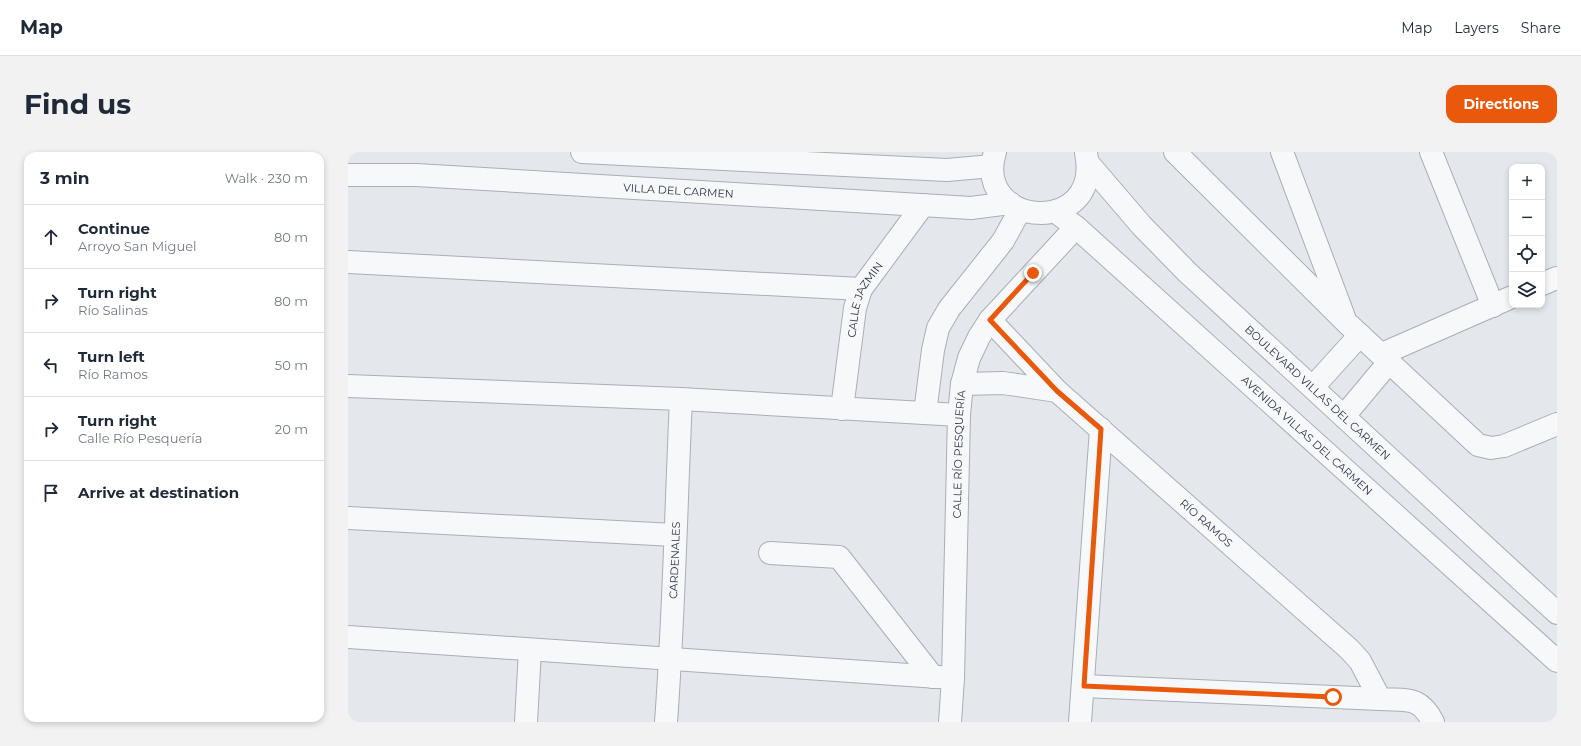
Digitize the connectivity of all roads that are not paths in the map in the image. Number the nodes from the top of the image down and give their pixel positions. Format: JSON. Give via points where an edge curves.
{"nodes":[{"id":1,"x":582,"y":152,"type":"edge"},
{"id":2,"x":1175,"y":152,"type":"edge"},
{"id":3,"x":1282,"y":152,"type":"edge"},
{"id":4,"x":1431,"y":152,"type":"edge"},
{"id":5,"x":634,"y":153,"type":"edge"},
{"id":6,"x":668,"y":154,"type":"edge"},
{"id":7,"x":1087,"y":158,"type":"edge"},
{"id":8,"x":993,"y":159,"type":"edge"},
{"id":9,"x":348,"y":175,"type":"edge"},
{"id":10,"x":632,"y":188,"type":"junction"},
{"id":11,"x":665,"y":190,"type":"junction"},
{"id":12,"x":923,"y":205,"type":"junction"},
{"id":13,"x":1015,"y":207,"type":"junction"},
{"id":14,"x":1056,"y":212,"type":"junction"},
{"id":15,"x":1076,"y":227,"type":"junction"},
{"id":16,"x":348,"y":262,"type":"edge"},
{"id":17,"x":1557,"y":278,"type":"edge"},
{"id":18,"x":1545,"y":283,"type":"edge"},
{"id":19,"x":861,"y":290,"type":"junction"},
{"id":20,"x":1502,"y":302,"type":"edge"},
{"id":21,"x":990,"y":320,"type":"junction"},
{"id":22,"x":1353,"y":329,"type":"junction"},
{"id":23,"x":1386,"y":358,"type":"junction"},
{"id":24,"x":962,"y":384,"type":"junction"},
{"id":25,"x":348,"y":386,"type":"edge"},
{"id":26,"x":1313,"y":387,"type":"junction"},
{"id":27,"x":1057,"y":391,"type":"junction"},
{"id":28,"x":681,"y":399,"type":"junction"},
{"id":29,"x":842,"y":409,"type":"junction"},
{"id":30,"x":925,"y":413,"type":"junction"},
{"id":31,"x":959,"y":415,"type":"junction"},
{"id":32,"x":1344,"y":416,"type":"junction"},
{"id":33,"x":1557,"y":424,"type":"edge"},
{"id":34,"x":1101,"y":429,"type":"junction"},
{"id":35,"x":348,"y":518,"type":"edge"},
{"id":36,"x":674,"y":535,"type":"junction"},
{"id":37,"x":770,"y":553,"type":"dead end"},
{"id":38,"x":1557,"y":613,"type":"edge"},
{"id":39,"x":348,"y":637,"type":"edge"},
{"id":40,"x":530,"y":650,"type":"junction"},
{"id":41,"x":670,"y":659,"type":"junction"},
{"id":42,"x":1557,"y":660,"type":"edge"},
{"id":43,"x":943,"y":677,"type":"junction"},
{"id":44,"x":1084,"y":686,"type":"junction"},
{"id":45,"x":1380,"y":699,"type":"junction"},
{"id":46,"x":1429,"y":715,"type":"edge"},
{"id":47,"x":526,"y":722,"type":"edge"},
{"id":48,"x":666,"y":722,"type":"edge"},
{"id":49,"x":950,"y":722,"type":"edge"},
{"id":50,"x":1080,"y":722,"type":"edge"}],
"edges":[{"from":1,"to":5,"type":"street"},
{"from":2,"to":22,"type":"street"},
{"from":3,"to":22,"type":"street"},
{"from":4,"to":20,"type":"street"},
{"from":5,"to":6,"type":"street"},
{"from":5,"to":10,"type":"street"},
{"from":6,"to":8,"type":"street","via":[[947,170]]},
{"from":6,"to":11,"type":"street"},
{"from":7,"to":14,"type":"street","name":"VILLA DEL CARMEN","via":[[1087,175],[1080,192],[1067,206]]},
{"from":7,"to":26,"type":"street","name":"BOULEVARD VILLAS DEL CARMEN","via":[[1142,226],[1188,273]]},
{"from":8,"to":13,"type":"street","via":[[995,183],[1001,194]]},
{"from":9,"to":10,"type":"street","name":"VILLA DEL CARMEN","via":[[416,175]]},
{"from":10,"to":11,"type":"street","name":"VILLA DEL CARMEN"},
{"from":11,"to":12,"type":"street","name":"VILLA DEL CARMEN"},
{"from":12,"to":13,"type":"street","name":"VILLA DEL CARMEN"},
{"from":12,"to":19,"type":"street","name":"CALLE JAZMIN"},
{"from":13,"to":14,"type":"street","name":"VILLA DEL CARMEN","via":[[1032,214]]},
{"from":13,"to":30,"type":"street","via":[[1003,241],[949,309],[938,328]]},
{"from":14,"to":15,"type":"street","name":"AVENIDA VILLAS DEL CARMEN"},
{"from":15,"to":21,"type":"street","name":"CALLE RÍO PESQUERÍA"},
{"from":15,"to":42,"type":"street","name":"AVENIDA VILLAS DEL CARMEN"},
{"from":16,"to":19,"type":"street"},
{"from":17,"to":18,"type":"street"},
{"from":19,"to":29,"type":"street","name":"CALLE JAZMIN","via":[[855,308]]},
{"from":20,"to":23,"type":"street"},
{"from":21,"to":24,"type":"street","name":"CALLE RÍO PESQUERÍA","via":[[969,358]]},
{"from":21,"to":27,"type":"street","name":"RÍO RAMOS"},
{"from":22,"to":23,"type":"street"},
{"from":22,"to":26,"type":"street"},
{"from":23,"to":32,"type":"street"},
{"from":23,"to":33,"type":"street","via":[[1478,445],[1491,448],[1504,446]]},
{"from":24,"to":27,"type":"street","via":[[1002,384]]},
{"from":24,"to":31,"type":"street","name":"CALLE RÍO PESQUERÍA"},
{"from":25,"to":28,"type":"street"},
{"from":26,"to":32,"type":"street","name":"BOULEVARD VILLAS DEL CARMEN"},
{"from":27,"to":34,"type":"street","name":"RÍO RAMOS"},
{"from":28,"to":29,"type":"street"},
{"from":28,"to":36,"type":"street","name":"CARDENALES"},
{"from":29,"to":30,"type":"street"},
{"from":30,"to":31,"type":"street"},
{"from":31,"to":43,"type":"street","name":"CALLE RÍO PESQUERÍA"},
{"from":32,"to":38,"type":"street","name":"BOULEVARD VILLAS DEL CARMEN"},
{"from":34,"to":44,"type":"street"},
{"from":34,"to":45,"type":"street","name":"RÍO RAMOS","via":[[1349,649],[1362,666]]},
{"from":35,"to":36,"type":"street"},
{"from":36,"to":41,"type":"street","name":"CARDENALES"},
{"from":37,"to":43,"type":"street","via":[[838,557]]},
{"from":39,"to":40,"type":"street"},
{"from":40,"to":41,"type":"street"},
{"from":40,"to":47,"type":"street"},
{"from":41,"to":43,"type":"street"},
{"from":41,"to":48,"type":"street","name":"CARDENALES"},
{"from":43,"to":49,"type":"street","name":"CALLE RÍO PESQUERÍA"},
{"from":44,"to":45,"type":"street"},
{"from":44,"to":50,"type":"street"},
{"from":45,"to":46,"type":"street","via":[[1413,702]]}]}
